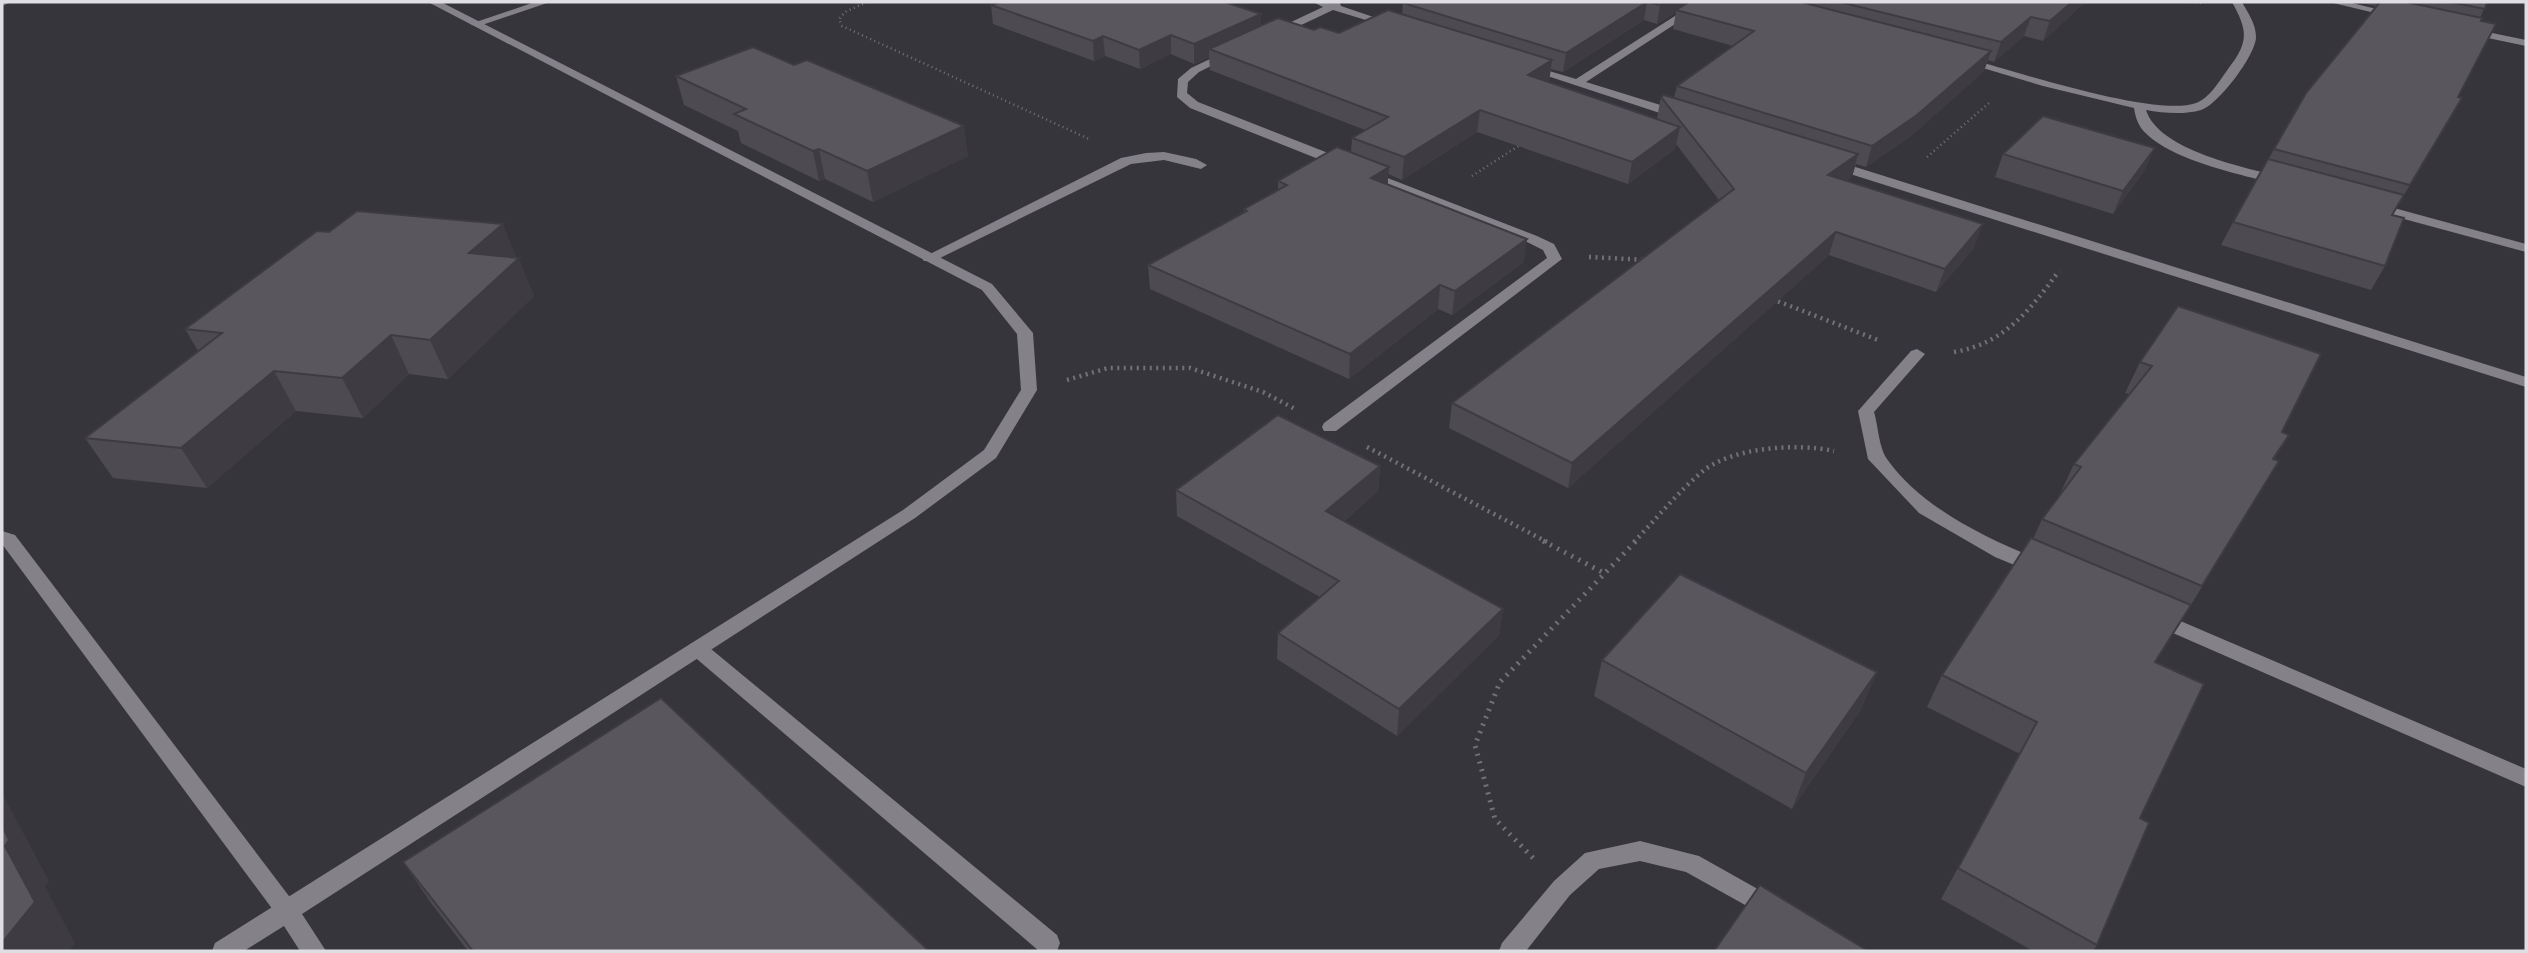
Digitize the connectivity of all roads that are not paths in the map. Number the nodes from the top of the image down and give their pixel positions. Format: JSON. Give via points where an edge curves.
{"nodes":[{"id":1,"x":433,"y":2,"type":"edge"},
{"id":2,"x":545,"y":2,"type":"edge"},
{"id":3,"x":1318,"y":2,"type":"edge"},
{"id":4,"x":1704,"y":2,"type":"edge"},
{"id":5,"x":2237,"y":2,"type":"edge"},
{"id":6,"x":2334,"y":2,"type":"edge"},
{"id":7,"x":1338,"y":4,"type":"edge"},
{"id":8,"x":2411,"y":18,"type":"edge"},
{"id":9,"x":475,"y":24,"type":"junction"},
{"id":10,"x":2449,"y":27,"type":"edge"},
{"id":11,"x":1410,"y":31,"type":"edge"},
{"id":12,"x":2526,"y":43,"type":"edge"},
{"id":13,"x":1955,"y":58,"type":"edge"},
{"id":14,"x":1513,"y":63,"type":"edge"},
{"id":15,"x":1577,"y":83,"type":"junction"},
{"id":16,"x":2139,"y":106,"type":"junction"},
{"id":17,"x":1697,"y":121,"type":"edge"},
{"id":18,"x":1816,"y":159,"type":"edge"},
{"id":19,"x":1201,"y":165,"type":"dead end"},
{"id":20,"x":2293,"y":184,"type":"edge"},
{"id":21,"x":2358,"y":202,"type":"edge"},
{"id":22,"x":2526,"y":248,"type":"edge"},
{"id":23,"x":929,"y":258,"type":"junction"},
{"id":24,"x":1917,"y":354,"type":"road end"},
{"id":25,"x":2526,"y":382,"type":"edge"},
{"id":26,"x":1330,"y":428,"type":"dead end"},
{"id":27,"x":2,"y":537,"type":"edge"},
{"id":28,"x":2053,"y":574,"type":"edge"},
{"id":29,"x":2143,"y":612,"type":"edge"},
{"id":30,"x":698,"y":649,"type":"junction"},
{"id":31,"x":2526,"y":778,"type":"edge"},
{"id":32,"x":286,"y":911,"type":"junction"},
{"id":33,"x":1787,"y":918,"type":"edge"},
{"id":34,"x":1048,"y":943,"type":"dead end"},
{"id":35,"x":224,"y":951,"type":"edge"},
{"id":36,"x":314,"y":951,"type":"edge"},
{"id":37,"x":1511,"y":951,"type":"edge"}],
"edges":[{"from":1,"to":9,"type":"street"},
{"from":2,"to":9,"type":"street"},
{"from":3,"to":7,"type":"street"},
{"from":4,"to":15,"type":"street"},
{"from":5,"to":16,"type":"street","via":[[2249,22],[2249,50],[2210,98],[2198,107],[2172,110]]},
{"from":6,"to":8,"type":"street"},
{"from":7,"to":11,"type":"street"},
{"from":7,"to":26,"type":"street","via":[[1195,70],[1182,81],[1181,94],[1194,106],[1532,239],[1549,247],[1555,259]]},
{"from":9,"to":23,"type":"street"},
{"from":10,"to":12,"type":"street"},
{"from":13,"to":16,"type":"street"},
{"from":14,"to":15,"type":"street"},
{"from":15,"to":17,"type":"street"},
{"from":16,"to":20,"type":"street","via":[[2146,126],[2177,148]]},
{"from":18,"to":25,"type":"street"},
{"from":19,"to":23,"type":"street","via":[[1159,154],[1126,161]]},
{"from":21,"to":22,"type":"street"},
{"from":23,"to":30,"type":"street","via":[[986,288],[1025,333],[1029,390],[990,454],[909,514]]},
{"from":24,"to":28,"type":"street","via":[[1866,411],[1877,458],[1925,509]]},
{"from":27,"to":32,"type":"street","via":[[8,539]]},
{"from":29,"to":31,"type":"street"},
{"from":30,"to":32,"type":"street"},
{"from":30,"to":34,"type":"street"},
{"from":32,"to":35,"type":"street"},
{"from":32,"to":36,"type":"street"},
{"from":33,"to":37,"type":"street","via":[[1691,863],[1640,851],[1593,860],[1562,888]]}]}
